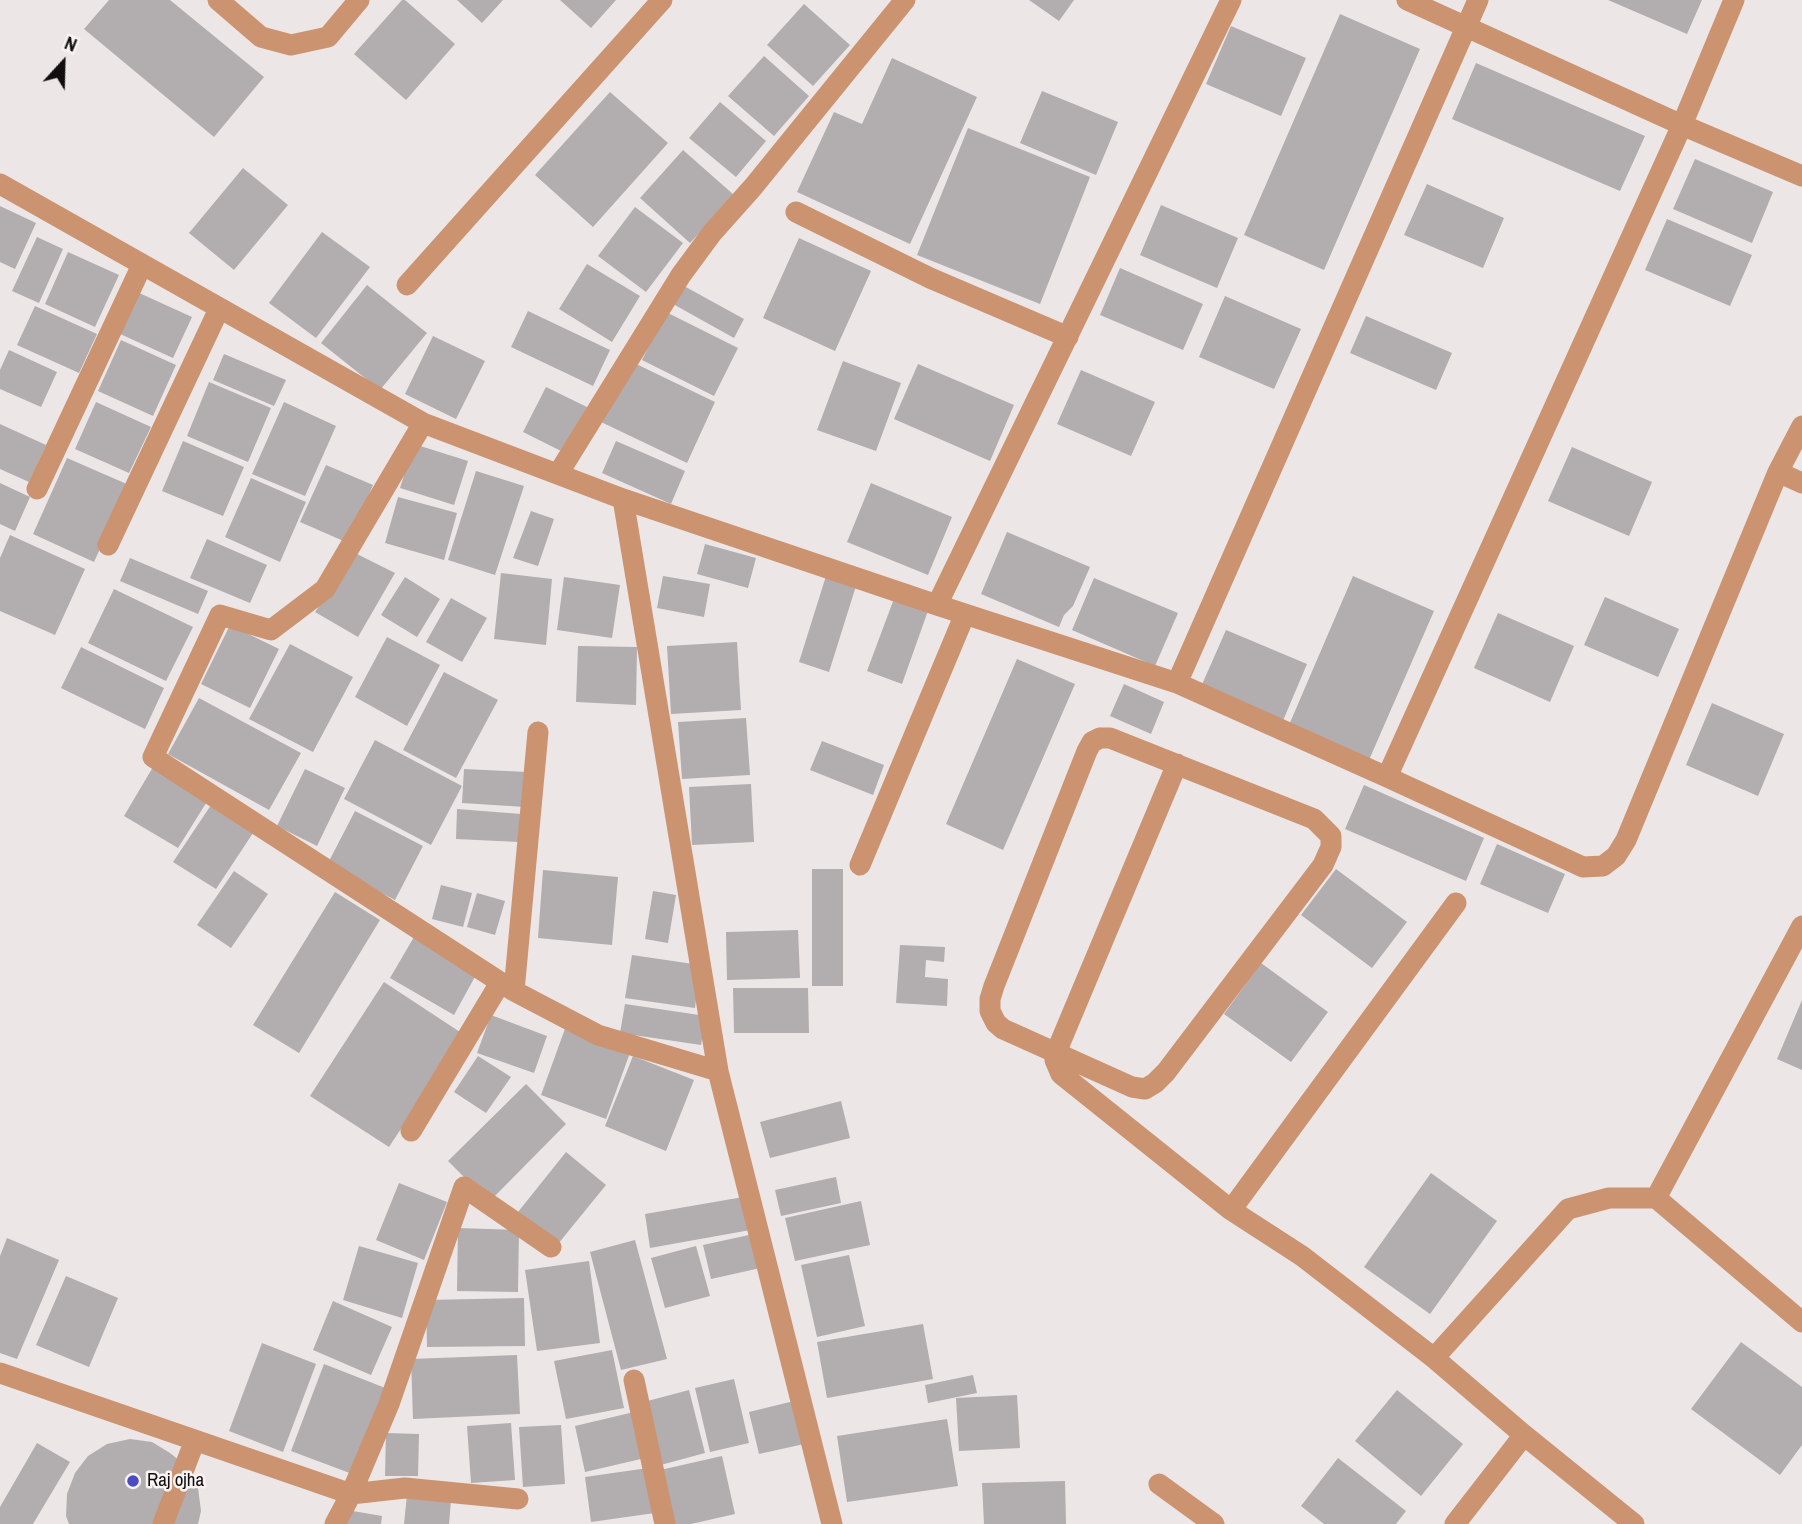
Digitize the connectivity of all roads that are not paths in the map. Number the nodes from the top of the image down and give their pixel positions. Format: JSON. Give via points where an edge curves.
{"nodes":[{"id":1,"x":218,"y":0,"type":"edge"},
{"id":2,"x":359,"y":0,"type":"edge"},
{"id":3,"x":662,"y":0,"type":"edge"},
{"id":4,"x":905,"y":0,"type":"edge"},
{"id":5,"x":1231,"y":0,"type":"edge"},
{"id":6,"x":1407,"y":0,"type":"edge"},
{"id":7,"x":1478,"y":0,"type":"edge"},
{"id":8,"x":1734,"y":0,"type":"edge"},
{"id":9,"x":1466,"y":26,"type":"junction"},
{"id":10,"x":1682,"y":125,"type":"junction"},
{"id":11,"x":1802,"y":176,"type":"edge"},
{"id":12,"x":0,"y":184,"type":"edge"},
{"id":13,"x":796,"y":212,"type":"dead end"},
{"id":14,"x":142,"y":265,"type":"junction"},
{"id":15,"x":407,"y":285,"type":"dead end"},
{"id":16,"x":219,"y":309,"type":"junction"},
{"id":17,"x":1068,"y":337,"type":"junction"},
{"id":18,"x":423,"y":423,"type":"junction"},
{"id":19,"x":1802,"y":426,"type":"edge"},
{"id":20,"x":1777,"y":472,"type":"junction"},
{"id":21,"x":558,"y":474,"type":"junction"},
{"id":22,"x":1802,"y":483,"type":"edge"},
{"id":23,"x":37,"y":489,"type":"dead end"},
{"id":24,"x":623,"y":499,"type":"junction"},
{"id":25,"x":108,"y":545,"type":"dead end"},
{"id":26,"x":937,"y":605,"type":"junction"},
{"id":27,"x":965,"y":614,"type":"junction"},
{"id":28,"x":1177,"y":683,"type":"junction"},
{"id":29,"x":538,"y":732,"type":"dead end"},
{"id":30,"x":1177,"y":764,"type":"junction"},
{"id":31,"x":1387,"y":777,"type":"junction"},
{"id":32,"x":860,"y":865,"type":"dead end"},
{"id":33,"x":1455,"y":903,"type":"dead end"},
{"id":34,"x":1802,"y":926,"type":"edge"},
{"id":35,"x":507,"y":987,"type":"junction"},
{"id":36,"x":1057,"y":1053,"type":"junction"},
{"id":37,"x":718,"y":1071,"type":"junction"},
{"id":38,"x":411,"y":1131,"type":"dead end"},
{"id":39,"x":1656,"y":1198,"type":"junction"},
{"id":40,"x":1231,"y":1210,"type":"junction"},
{"id":41,"x":551,"y":1247,"type":"dead end"},
{"id":42,"x":1802,"y":1322,"type":"edge"},
{"id":43,"x":1434,"y":1358,"type":"junction"},
{"id":44,"x":0,"y":1373,"type":"edge"},
{"id":45,"x":634,"y":1380,"type":"dead end"},
{"id":46,"x":1524,"y":1435,"type":"junction"},
{"id":47,"x":195,"y":1440,"type":"junction"},
{"id":48,"x":1159,"y":1484,"type":"dead end"},
{"id":49,"x":351,"y":1494,"type":"junction"},
{"id":50,"x":518,"y":1499,"type":"dead end"},
{"id":51,"x":163,"y":1524,"type":"edge"},
{"id":52,"x":335,"y":1524,"type":"edge"},
{"id":53,"x":666,"y":1524,"type":"edge"},
{"id":54,"x":832,"y":1524,"type":"edge"},
{"id":55,"x":1214,"y":1524,"type":"edge"},
{"id":56,"x":1455,"y":1524,"type":"edge"},
{"id":57,"x":1634,"y":1524,"type":"edge"}],
"edges":[{"from":1,"to":2,"type":"street","via":[[261,37],[291,45],[328,37]]},
{"from":3,"to":15,"type":"street"},
{"from":4,"to":21,"type":"street","via":[[681,275]]},
{"from":5,"to":17,"type":"street"},
{"from":6,"to":9,"type":"street"},
{"from":7,"to":9,"type":"street"},
{"from":8,"to":10,"type":"street"},
{"from":9,"to":10,"type":"street"},
{"from":9,"to":28,"type":"street"},
{"from":10,"to":11,"type":"street"},
{"from":10,"to":31,"type":"street"},
{"from":12,"to":14,"type":"street"},
{"from":13,"to":17,"type":"street","via":[[930,278]]},
{"from":14,"to":16,"type":"street"},
{"from":14,"to":23,"type":"street"},
{"from":16,"to":18,"type":"street"},
{"from":16,"to":25,"type":"street"},
{"from":17,"to":26,"type":"street"},
{"from":18,"to":21,"type":"street"},
{"from":18,"to":35,"type":"street","via":[[324,589],[271,631],[220,615],[153,757]]},
{"from":19,"to":20,"type":"street"},
{"from":20,"to":22,"type":"street"},
{"from":20,"to":31,"type":"street","via":[[1616,856],[1603,866],[1583,867]]},
{"from":21,"to":24,"type":"street"},
{"from":24,"to":26,"type":"street"},
{"from":24,"to":37,"type":"street"},
{"from":26,"to":27,"type":"street"},
{"from":27,"to":28,"type":"street"},
{"from":27,"to":32,"type":"street"},
{"from":28,"to":31,"type":"street"},
{"from":29,"to":35,"type":"street"},
{"from":30,"to":36,"type":"street"},
{"from":30,"to":36,"type":"street","via":[[1110,738],[1100,737],[1087,751],[990,999],[990,1011],[1003,1029]]},
{"from":30,"to":36,"type":"street","via":[[1314,819],[1331,836],[1331,847],[1323,865],[1155,1083],[1145,1089],[1132,1087]]},
{"from":33,"to":40,"type":"street"},
{"from":34,"to":39,"type":"street"},
{"from":35,"to":37,"type":"street","via":[[598,1035]]},
{"from":35,"to":38,"type":"street"},
{"from":36,"to":40,"type":"street","via":[[1061,1074]]},
{"from":37,"to":54,"type":"street"},
{"from":39,"to":42,"type":"street"},
{"from":39,"to":43,"type":"street","via":[[1609,1198],[1568,1209]]},
{"from":40,"to":43,"type":"street","via":[[1302,1256]]},
{"from":41,"to":49,"type":"street","via":[[464,1187],[389,1404]]},
{"from":43,"to":46,"type":"street"},
{"from":44,"to":47,"type":"street"},
{"from":45,"to":53,"type":"street"},
{"from":46,"to":56,"type":"street"},
{"from":46,"to":57,"type":"street"},
{"from":47,"to":49,"type":"street"},
{"from":47,"to":51,"type":"street"},
{"from":48,"to":55,"type":"street"},
{"from":49,"to":50,"type":"street","via":[[405,1488]]},
{"from":49,"to":52,"type":"street"}]}
